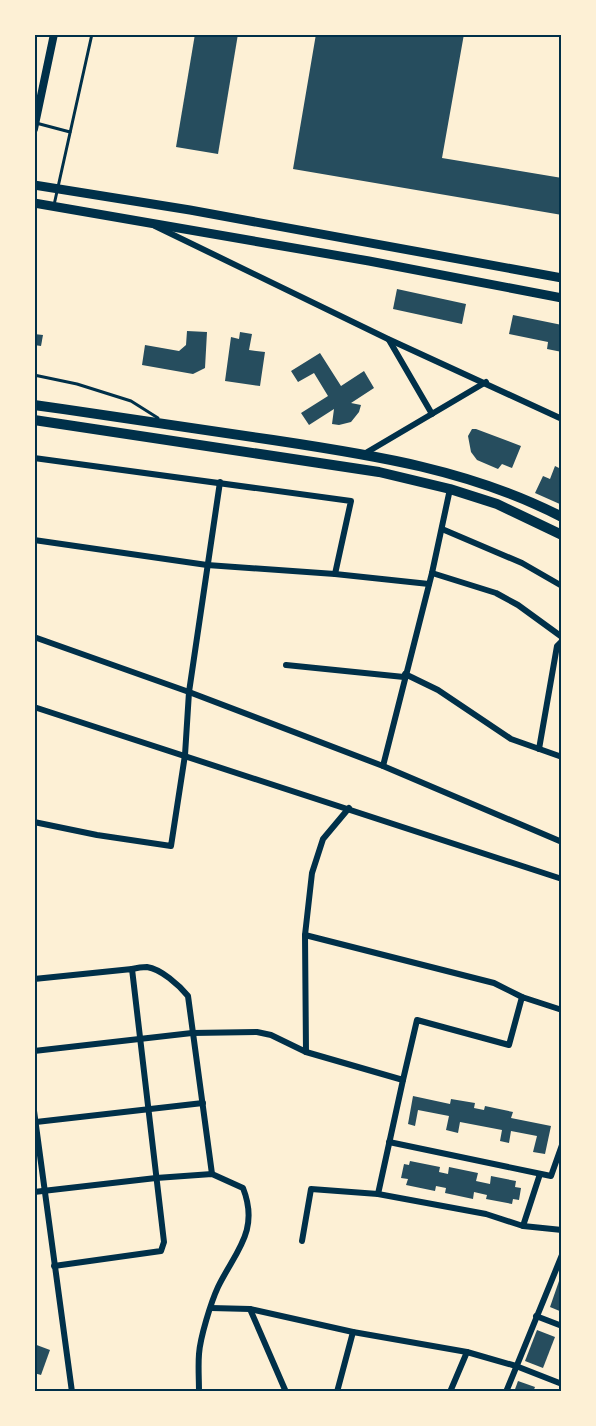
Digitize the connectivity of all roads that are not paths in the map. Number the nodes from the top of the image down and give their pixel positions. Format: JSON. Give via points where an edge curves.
{"nodes":[{"id":1,"x":54,"y":34,"type":"edge"},
{"id":2,"x":92,"y":34,"type":"edge"},
{"id":3,"x":35,"y":125,"type":"edge"},
{"id":4,"x":71,"y":132,"type":"junction"},
{"id":5,"x":34,"y":184,"type":"edge"},
{"id":6,"x":57,"y":189,"type":"junction"},
{"id":7,"x":34,"y":203,"type":"edge"},
{"id":8,"x":54,"y":207,"type":"junction"},
{"id":9,"x":150,"y":224,"type":"junction"},
{"id":10,"x":561,"y":278,"type":"edge"},
{"id":11,"x":561,"y":298,"type":"edge"},
{"id":12,"x":388,"y":339,"type":"junction"},
{"id":13,"x":34,"y":375,"type":"edge"},
{"id":14,"x":486,"y":382,"type":"junction"},
{"id":15,"x":34,"y":405,"type":"edge"},
{"id":16,"x":432,"y":414,"type":"junction"},
{"id":17,"x":561,"y":418,"type":"edge"},
{"id":18,"x":34,"y":420,"type":"edge"},
{"id":19,"x":167,"y":424,"type":"junction"},
{"id":20,"x":364,"y":454,"type":"junction"},
{"id":21,"x":34,"y":458,"type":"edge"},
{"id":22,"x":220,"y":482,"type":"junction"},
{"id":23,"x":450,"y":489,"type":"junction"},
{"id":24,"x":561,"y":517,"type":"edge"},
{"id":25,"x":442,"y":529,"type":"junction"},
{"id":26,"x":561,"y":535,"type":"edge"},
{"id":27,"x":34,"y":540,"type":"edge"},
{"id":28,"x":207,"y":565,"type":"junction"},
{"id":29,"x":432,"y":573,"type":"junction"},
{"id":30,"x":335,"y":574,"type":"junction"},
{"id":31,"x":429,"y":584,"type":"junction"},
{"id":32,"x":561,"y":586,"type":"edge"},
{"id":33,"x":34,"y":637,"type":"edge"},
{"id":34,"x":561,"y":637,"type":"edge"},
{"id":35,"x":561,"y":641,"type":"edge"},
{"id":36,"x":286,"y":665,"type":"dead end"},
{"id":37,"x":405,"y":675,"type":"junction"},
{"id":38,"x":189,"y":692,"type":"junction"},
{"id":39,"x":34,"y":707,"type":"edge"},
{"id":40,"x":539,"y":749,"type":"junction"},
{"id":41,"x":185,"y":755,"type":"junction"},
{"id":42,"x":561,"y":757,"type":"edge"},
{"id":43,"x":383,"y":766,"type":"junction"},
{"id":44,"x":349,"y":808,"type":"junction"},
{"id":45,"x":34,"y":822,"type":"edge"},
{"id":46,"x":561,"y":842,"type":"edge"},
{"id":47,"x":561,"y":879,"type":"edge"},
{"id":48,"x":305,"y":935,"type":"junction"},
{"id":49,"x":132,"y":969,"type":"junction"},
{"id":50,"x":34,"y":979,"type":"edge"},
{"id":51,"x":522,"y":997,"type":"junction"},
{"id":52,"x":561,"y":1010,"type":"edge"},
{"id":53,"x":192,"y":1034,"type":"junction"},
{"id":54,"x":140,"y":1039,"type":"junction"},
{"id":55,"x":34,"y":1051,"type":"edge"},
{"id":56,"x":306,"y":1052,"type":"junction"},
{"id":57,"x":403,"y":1080,"type":"junction"},
{"id":58,"x":203,"y":1103,"type":"junction"},
{"id":59,"x":148,"y":1108,"type":"junction"},
{"id":60,"x":34,"y":1111,"type":"edge"},
{"id":61,"x":35,"y":1119,"type":"edge"},
{"id":62,"x":389,"y":1142,"type":"junction"},
{"id":63,"x":561,"y":1145,"type":"edge"},
{"id":64,"x":212,"y":1174,"type":"junction"},
{"id":65,"x":540,"y":1174,"type":"junction"},
{"id":66,"x":156,"y":1178,"type":"junction"},
{"id":67,"x":46,"y":1191,"type":"junction"},
{"id":68,"x":34,"y":1192,"type":"edge"},
{"id":69,"x":378,"y":1194,"type":"junction"},
{"id":70,"x":523,"y":1226,"type":"junction"},
{"id":71,"x":561,"y":1230,"type":"edge"},
{"id":72,"x":302,"y":1241,"type":"dead end"},
{"id":73,"x":561,"y":1255,"type":"edge"},
{"id":74,"x":54,"y":1266,"type":"junction"},
{"id":75,"x":211,"y":1308,"type":"junction"},
{"id":76,"x":250,"y":1309,"type":"junction"},
{"id":77,"x":536,"y":1316,"type":"junction"},
{"id":78,"x":561,"y":1326,"type":"edge"},
{"id":79,"x":353,"y":1332,"type":"junction"},
{"id":80,"x":467,"y":1352,"type":"junction"},
{"id":81,"x":516,"y":1366,"type":"junction"},
{"id":82,"x":561,"y":1384,"type":"edge"},
{"id":83,"x":72,"y":1392,"type":"edge"},
{"id":84,"x":199,"y":1392,"type":"edge"},
{"id":85,"x":286,"y":1392,"type":"edge"},
{"id":86,"x":337,"y":1392,"type":"edge"},
{"id":87,"x":450,"y":1392,"type":"edge"},
{"id":88,"x":506,"y":1392,"type":"edge"}],
"edges":[{"from":1,"to":3,"type":"street"},
{"from":2,"to":4,"type":"lane"},
{"from":3,"to":4,"type":"lane"},
{"from":4,"to":6,"type":"lane"},
{"from":5,"to":6,"type":"main road"},
{"from":6,"to":8,"type":"lane"},
{"from":6,"to":10,"type":"main road"},
{"from":7,"to":8,"type":"main road"},
{"from":8,"to":9,"type":"main road"},
{"from":9,"to":11,"type":"main road"},
{"from":9,"to":12,"type":"street"},
{"from":12,"to":14,"type":"street"},
{"from":12,"to":16,"type":"street"},
{"from":13,"to":19,"type":"lane","via":[[130,401]]},
{"from":14,"to":16,"type":"street"},
{"from":14,"to":17,"type":"street"},
{"from":15,"to":19,"type":"highway"},
{"from":16,"to":20,"type":"street"},
{"from":18,"to":23,"type":"highway","via":[[379,472]]},
{"from":19,"to":20,"type":"highway"},
{"from":20,"to":24,"type":"highway","via":[[474,480]]},
{"from":21,"to":22,"type":"street"},
{"from":22,"to":28,"type":"street"},
{"from":22,"to":30,"type":"street","via":[[351,501]]},
{"from":23,"to":25,"type":"street"},
{"from":23,"to":26,"type":"highway","via":[[497,504]]},
{"from":25,"to":29,"type":"street"},
{"from":25,"to":32,"type":"street","via":[[522,563]]},
{"from":27,"to":28,"type":"street"},
{"from":28,"to":30,"type":"street"},
{"from":28,"to":38,"type":"street"},
{"from":29,"to":31,"type":"street"},
{"from":29,"to":34,"type":"street","via":[[496,593]]},
{"from":30,"to":31,"type":"street"},
{"from":31,"to":37,"type":"street"},
{"from":33,"to":38,"type":"street"},
{"from":35,"to":40,"type":"street"},
{"from":36,"to":37,"type":"street"},
{"from":37,"to":40,"type":"street","via":[[438,690],[511,739]]},
{"from":37,"to":43,"type":"street"},
{"from":38,"to":41,"type":"street"},
{"from":38,"to":43,"type":"street"},
{"from":39,"to":41,"type":"street"},
{"from":40,"to":42,"type":"street"},
{"from":41,"to":44,"type":"street"},
{"from":41,"to":45,"type":"street","via":[[171,846]]},
{"from":43,"to":46,"type":"street"},
{"from":44,"to":47,"type":"street"},
{"from":44,"to":48,"type":"street","via":[[323,839],[312,873]]},
{"from":48,"to":51,"type":"street","via":[[494,983]]},
{"from":48,"to":56,"type":"street"},
{"from":49,"to":50,"type":"street"},
{"from":49,"to":53,"type":"street","via":[[154,969],[180,986],[188,996]]},
{"from":49,"to":54,"type":"street"},
{"from":51,"to":52,"type":"street"},
{"from":51,"to":57,"type":"street","via":[[509,1045],[417,1020]]},
{"from":53,"to":54,"type":"street"},
{"from":53,"to":56,"type":"street","via":[[258,1032]]},
{"from":53,"to":58,"type":"street"},
{"from":54,"to":55,"type":"street"},
{"from":54,"to":59,"type":"street"},
{"from":56,"to":57,"type":"street"},
{"from":57,"to":62,"type":"street"},
{"from":58,"to":59,"type":"street"},
{"from":58,"to":64,"type":"street"},
{"from":59,"to":61,"type":"street"},
{"from":59,"to":66,"type":"street"},
{"from":60,"to":61,"type":"street"},
{"from":61,"to":67,"type":"street"},
{"from":62,"to":65,"type":"street"},
{"from":62,"to":69,"type":"street"},
{"from":63,"to":65,"type":"street","via":[[550,1176]]},
{"from":64,"to":66,"type":"street"},
{"from":64,"to":75,"type":"street","via":[[243,1188],[249,1223],[245,1241]]},
{"from":65,"to":70,"type":"street"},
{"from":66,"to":67,"type":"street"},
{"from":66,"to":74,"type":"street","via":[[164,1242],[161,1251]]},
{"from":67,"to":68,"type":"street"},
{"from":67,"to":74,"type":"street"},
{"from":69,"to":70,"type":"street","via":[[486,1214]]},
{"from":69,"to":72,"type":"street","via":[[311,1190]]},
{"from":70,"to":71,"type":"street"},
{"from":73,"to":77,"type":"street"},
{"from":74,"to":83,"type":"street"},
{"from":75,"to":76,"type":"street"},
{"from":75,"to":84,"type":"street","via":[[199,1353]]},
{"from":76,"to":79,"type":"street"},
{"from":76,"to":85,"type":"street"},
{"from":77,"to":78,"type":"street"},
{"from":77,"to":81,"type":"street"},
{"from":79,"to":80,"type":"street"},
{"from":79,"to":86,"type":"street"},
{"from":80,"to":81,"type":"street"},
{"from":80,"to":87,"type":"street"},
{"from":81,"to":82,"type":"street"},
{"from":81,"to":88,"type":"street"}]}
